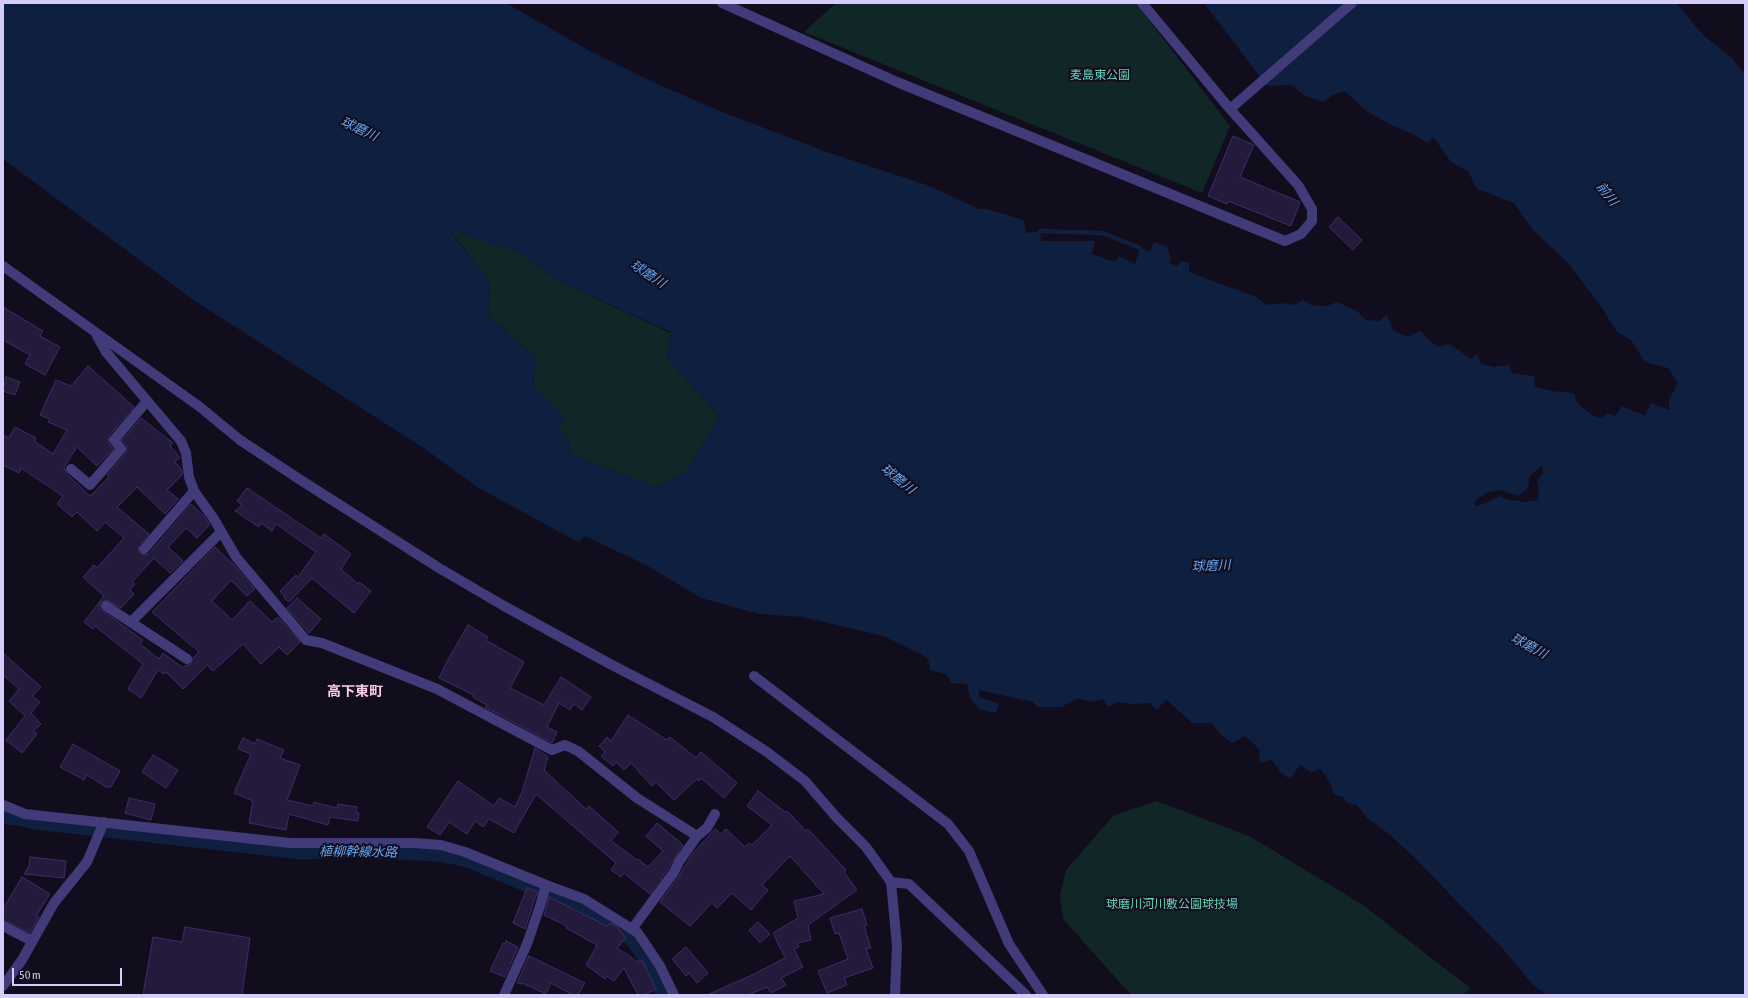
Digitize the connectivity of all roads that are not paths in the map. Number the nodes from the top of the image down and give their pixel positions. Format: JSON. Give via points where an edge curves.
{"nodes":[{"id":1,"x":722,"y":3,"type":"edge"},
{"id":2,"x":1142,"y":3,"type":"edge"},
{"id":3,"x":1352,"y":3,"type":"edge"},
{"id":4,"x":1230,"y":109,"type":"junction"},
{"id":5,"x":3,"y":266,"type":"edge"},
{"id":6,"x":95,"y":332,"type":"junction"},
{"id":7,"x":147,"y":401,"type":"junction"},
{"id":8,"x":71,"y":469,"type":"dead end"},
{"id":9,"x":194,"y":491,"type":"junction"},
{"id":10,"x":221,"y":532,"type":"junction"},
{"id":11,"x":144,"y":549,"type":"dead end"},
{"id":12,"x":106,"y":606,"type":"dead end"},
{"id":13,"x":131,"y":622,"type":"junction"},
{"id":14,"x":187,"y":659,"type":"dead end"},
{"id":15,"x":754,"y":676,"type":"dead end"},
{"id":16,"x":3,"y":805,"type":"edge"},
{"id":17,"x":715,"y":814,"type":"dead end"},
{"id":18,"x":102,"y":827,"type":"junction"},
{"id":19,"x":697,"y":836,"type":"junction"},
{"id":20,"x":891,"y":882,"type":"junction"},
{"id":21,"x":544,"y":890,"type":"junction"},
{"id":22,"x":3,"y":926,"type":"edge"},
{"id":23,"x":632,"y":929,"type":"junction"},
{"id":24,"x":32,"y":941,"type":"junction"},
{"id":25,"x":3,"y":986,"type":"edge"},
{"id":26,"x":504,"y":995,"type":"edge"},
{"id":27,"x":674,"y":995,"type":"edge"},
{"id":28,"x":895,"y":995,"type":"edge"},
{"id":29,"x":1026,"y":995,"type":"edge"},
{"id":30,"x":1043,"y":995,"type":"edge"}],
"edges":[{"from":1,"to":4,"type":"street","via":[[897,82],[1286,241],[1301,234],[1312,221],[1312,209],[1298,185]]},
{"from":2,"to":4,"type":"street"},
{"from":3,"to":4,"type":"street"},
{"from":5,"to":6,"type":"street"},
{"from":6,"to":7,"type":"street","via":[[106,352]]},
{"from":6,"to":20,"type":"street","via":[[200,407],[240,440],[439,568],[610,664],[713,717],[767,752],[805,781],[866,847]]},
{"from":7,"to":8,"type":"street","via":[[114,440],[121,449],[90,485]]},
{"from":7,"to":9,"type":"street","via":[[181,441]]},
{"from":9,"to":10,"type":"street"},
{"from":9,"to":11,"type":"street"},
{"from":10,"to":13,"type":"street"},
{"from":10,"to":19,"type":"street","via":[[236,557],[306,640],[341,650],[437,689],[552,750],[565,745],[578,751],[637,798]]},
{"from":12,"to":13,"type":"street"},
{"from":13,"to":14,"type":"street"},
{"from":15,"to":30,"type":"street","via":[[948,824],[969,851],[1009,944]]},
{"from":16,"to":18,"type":"street","via":[[25,814]]},
{"from":17,"to":19,"type":"street","via":[[707,828]]},
{"from":18,"to":21,"type":"street","via":[[290,843],[441,845],[465,852]]},
{"from":18,"to":24,"type":"street","via":[[87,862],[54,903]]},
{"from":19,"to":23,"type":"street"},
{"from":20,"to":28,"type":"street","via":[[896,946]]},
{"from":20,"to":29,"type":"street","via":[[909,884]]},
{"from":21,"to":23,"type":"street","via":[[584,898]]},
{"from":21,"to":26,"type":"street","via":[[527,944]]},
{"from":22,"to":24,"type":"street"},
{"from":23,"to":27,"type":"street","via":[[638,933],[660,966]]},
{"from":24,"to":25,"type":"street"}]}
